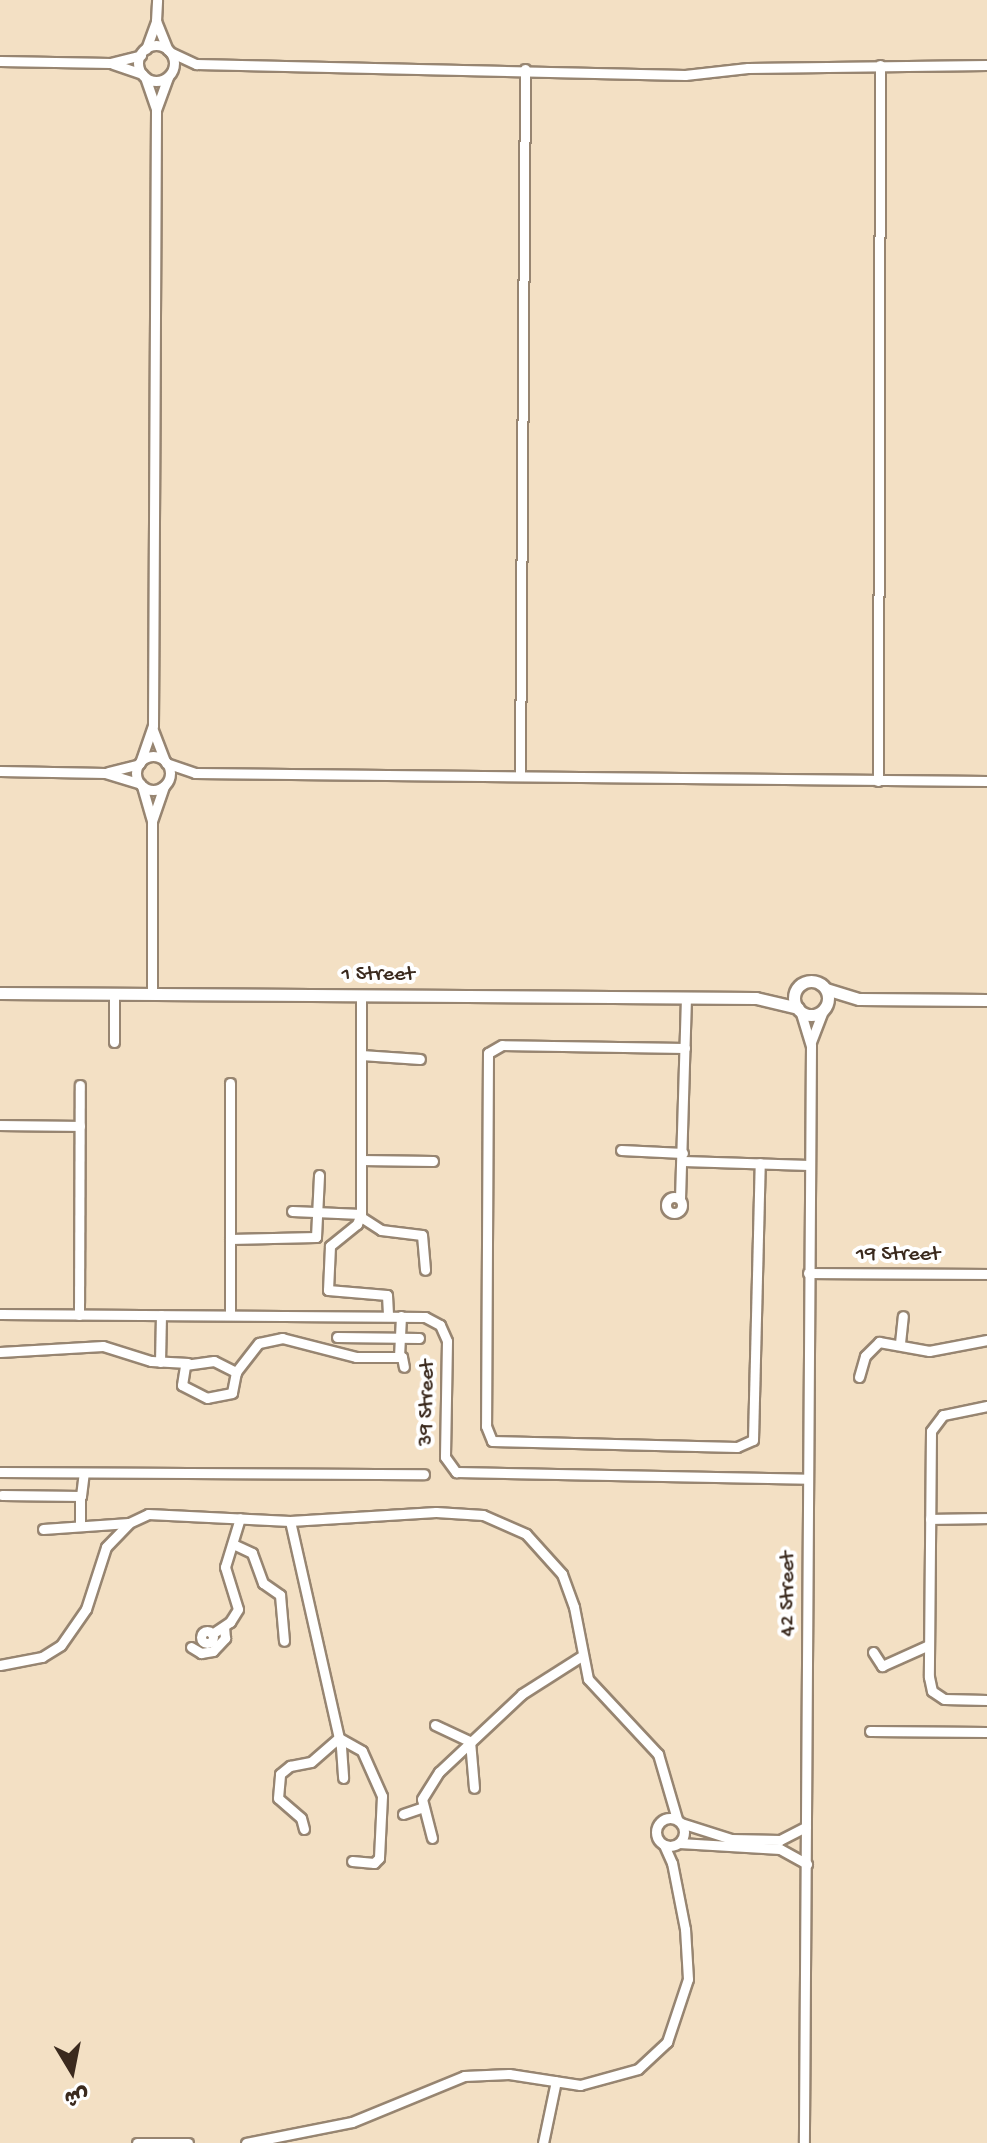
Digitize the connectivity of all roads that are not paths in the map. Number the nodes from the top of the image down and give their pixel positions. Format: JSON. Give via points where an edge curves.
{"nodes":[{"id":1,"x":157,"y":0,"type":"edge"},
{"id":2,"x":156,"y":21,"type":"junction"},
{"id":3,"x":169,"y":51,"type":"junction"},
{"id":4,"x":144,"y":52,"type":"junction"},
{"id":5,"x":0,"y":61,"type":"edge"},
{"id":6,"x":110,"y":63,"type":"junction"},
{"id":7,"x":196,"y":64,"type":"junction"},
{"id":8,"x":880,"y":65,"type":"junction"},
{"id":9,"x":987,"y":65,"type":"edge"},
{"id":10,"x":525,"y":69,"type":"junction"},
{"id":11,"x":144,"y":76,"type":"junction"},
{"id":12,"x":168,"y":76,"type":"junction"},
{"id":13,"x":156,"y":110,"type":"junction"},
{"id":14,"x":153,"y":726,"type":"junction"},
{"id":15,"x":166,"y":762,"type":"junction"},
{"id":16,"x":139,"y":763,"type":"junction"},
{"id":17,"x":0,"y":771,"type":"edge"},
{"id":18,"x":105,"y":773,"type":"junction"},
{"id":19,"x":195,"y":773,"type":"junction"},
{"id":20,"x":520,"y":773,"type":"junction"},
{"id":21,"x":878,"y":781,"type":"junction"},
{"id":22,"x":987,"y":781,"type":"edge"},
{"id":23,"x":141,"y":785,"type":"junction"},
{"id":24,"x":164,"y":786,"type":"junction"},
{"id":25,"x":152,"y":821,"type":"junction"},
{"id":26,"x":797,"y":988,"type":"junction"},
{"id":27,"x":826,"y":989,"type":"junction"},
{"id":28,"x":0,"y":993,"type":"edge"},
{"id":29,"x":114,"y":994,"type":"junction"},
{"id":30,"x":152,"y":994,"type":"junction"},
{"id":31,"x":361,"y":996,"type":"junction"},
{"id":32,"x":686,"y":998,"type":"junction"},
{"id":33,"x":756,"y":998,"type":"junction"},
{"id":34,"x":859,"y":999,"type":"junction"},
{"id":35,"x":987,"y":1000,"type":"edge"},
{"id":36,"x":799,"y":1009,"type":"junction"},
{"id":37,"x":824,"y":1010,"type":"junction"},
{"id":38,"x":114,"y":1042,"type":"dead end"},
{"id":39,"x":811,"y":1045,"type":"junction"},
{"id":40,"x":685,"y":1048,"type":"junction"},
{"id":41,"x":361,"y":1055,"type":"junction"},
{"id":42,"x":420,"y":1059,"type":"dead end"},
{"id":43,"x":230,"y":1083,"type":"dead end"},
{"id":44,"x":80,"y":1085,"type":"dead end"},
{"id":45,"x":0,"y":1125,"type":"edge"},
{"id":46,"x":80,"y":1126,"type":"junction"},
{"id":47,"x":621,"y":1150,"type":"dead end"},
{"id":48,"x":683,"y":1157,"type":"junction"},
{"id":49,"x":361,"y":1160,"type":"junction"},
{"id":50,"x":433,"y":1161,"type":"dead end"},
{"id":51,"x":760,"y":1163,"type":"junction"},
{"id":52,"x":809,"y":1165,"type":"junction"},
{"id":53,"x":319,"y":1175,"type":"dead end"},
{"id":54,"x":680,"y":1199,"type":"dead end"},
{"id":55,"x":292,"y":1211,"type":"dead end"},
{"id":56,"x":318,"y":1212,"type":"junction"},
{"id":57,"x":361,"y":1216,"type":"junction"},
{"id":58,"x":230,"y":1239,"type":"junction"},
{"id":59,"x":425,"y":1270,"type":"dead end"},
{"id":60,"x":808,"y":1273,"type":"junction"},
{"id":61,"x":987,"y":1274,"type":"edge"},
{"id":62,"x":0,"y":1314,"type":"edge"},
{"id":63,"x":79,"y":1315,"type":"junction"},
{"id":64,"x":161,"y":1315,"type":"junction"},
{"id":65,"x":230,"y":1315,"type":"junction"},
{"id":66,"x":388,"y":1316,"type":"junction"},
{"id":67,"x":401,"y":1316,"type":"junction"},
{"id":68,"x":903,"y":1316,"type":"dead end"},
{"id":69,"x":337,"y":1337,"type":"dead end"},
{"id":70,"x":400,"y":1338,"type":"junction"},
{"id":71,"x":419,"y":1338,"type":"dead end"},
{"id":72,"x":987,"y":1340,"type":"edge"},
{"id":73,"x":900,"y":1343,"type":"junction"},
{"id":74,"x":0,"y":1352,"type":"edge"},
{"id":75,"x":160,"y":1362,"type":"junction"},
{"id":76,"x":188,"y":1363,"type":"junction"},
{"id":77,"x":236,"y":1372,"type":"junction"},
{"id":78,"x":859,"y":1377,"type":"dead end"},
{"id":79,"x":182,"y":1385,"type":"junction"},
{"id":80,"x":987,"y":1406,"type":"edge"},
{"id":81,"x":0,"y":1472,"type":"edge"},
{"id":82,"x":84,"y":1473,"type":"junction"},
{"id":83,"x":424,"y":1474,"type":"dead end"},
{"id":84,"x":808,"y":1479,"type":"junction"},
{"id":85,"x":2,"y":1495,"type":"edge"},
{"id":86,"x":80,"y":1497,"type":"junction"},
{"id":87,"x":240,"y":1518,"type":"junction"},
{"id":88,"x":987,"y":1518,"type":"edge"},
{"id":89,"x":930,"y":1519,"type":"junction"},
{"id":90,"x":290,"y":1521,"type":"junction"},
{"id":91,"x":129,"y":1523,"type":"junction"},
{"id":92,"x":80,"y":1524,"type":"junction"},
{"id":93,"x":43,"y":1529,"type":"dead end"},
{"id":94,"x":233,"y":1544,"type":"junction"},
{"id":95,"x":224,"y":1627,"type":"junction"},
{"id":96,"x":284,"y":1641,"type":"dead end"},
{"id":97,"x":929,"y":1645,"type":"junction"},
{"id":98,"x":873,"y":1652,"type":"dead end"},
{"id":99,"x":580,"y":1657,"type":"junction"},
{"id":100,"x":0,"y":1665,"type":"edge"},
{"id":101,"x":987,"y":1700,"type":"edge"},
{"id":102,"x":435,"y":1725,"type":"dead end"},
{"id":103,"x":870,"y":1731,"type":"dead end"},
{"id":104,"x":987,"y":1732,"type":"edge"},
{"id":105,"x":339,"y":1738,"type":"junction"},
{"id":106,"x":470,"y":1741,"type":"junction"},
{"id":107,"x":343,"y":1778,"type":"dead end"},
{"id":108,"x":474,"y":1788,"type":"dead end"},
{"id":109,"x":670,"y":1798,"type":"junction"},
{"id":110,"x":423,"y":1807,"type":"junction"},
{"id":111,"x":403,"y":1814,"type":"dead end"},
{"id":112,"x":665,"y":1818,"type":"junction"},
{"id":113,"x":679,"y":1821,"type":"junction"},
{"id":114,"x":806,"y":1827,"type":"junction"},
{"id":115,"x":304,"y":1829,"type":"dead end"},
{"id":116,"x":432,"y":1838,"type":"dead end"},
{"id":117,"x":677,"y":1844,"type":"junction"},
{"id":118,"x":664,"y":1845,"type":"junction"},
{"id":119,"x":352,"y":1861,"type":"dead end"},
{"id":120,"x":672,"y":1863,"type":"junction"},
{"id":121,"x":807,"y":1864,"type":"junction"},
{"id":122,"x":556,"y":2081,"type":"junction"},
{"id":123,"x":296,"y":2140,"type":"edge"},
{"id":124,"x":137,"y":2143,"type":"edge"},
{"id":125,"x":188,"y":2143,"type":"edge"},
{"id":126,"x":246,"y":2143,"type":"edge"},
{"id":127,"x":543,"y":2143,"type":"edge"},
{"id":128,"x":804,"y":2143,"type":"edge"}],
"edges":[{"from":1,"to":2,"type":"street"},
{"from":2,"to":3,"type":"street"},
{"from":2,"to":4,"type":"street"},
{"from":3,"to":4,"type":"street"},
{"from":3,"to":7,"type":"street"},
{"from":3,"to":12,"type":"street","via":[[174,62]]},
{"from":4,"to":6,"type":"street"},
{"from":4,"to":11,"type":"street"},
{"from":5,"to":6,"type":"street"},
{"from":6,"to":11,"type":"street"},
{"from":7,"to":10,"type":"street"},
{"from":7,"to":12,"type":"street"},
{"from":8,"to":9,"type":"street"},
{"from":8,"to":10,"type":"street","via":[[748,68],[698,76]]},
{"from":8,"to":21,"type":"street"},
{"from":10,"to":20,"type":"street"},
{"from":11,"to":12,"type":"street","via":[[156,81]]},
{"from":11,"to":13,"type":"street"},
{"from":12,"to":13,"type":"street"},
{"from":13,"to":14,"type":"street"},
{"from":14,"to":15,"type":"street"},
{"from":14,"to":16,"type":"street"},
{"from":15,"to":16,"type":"street","via":[[152,756]]},
{"from":15,"to":19,"type":"street"},
{"from":15,"to":24,"type":"street","via":[[170,774]]},
{"from":16,"to":18,"type":"street"},
{"from":16,"to":23,"type":"street"},
{"from":17,"to":18,"type":"street"},
{"from":18,"to":23,"type":"street"},
{"from":19,"to":20,"type":"street"},
{"from":19,"to":24,"type":"street"},
{"from":20,"to":21,"type":"street"},
{"from":21,"to":22,"type":"street"},
{"from":23,"to":24,"type":"street","via":[[155,790]]},
{"from":23,"to":25,"type":"street"},
{"from":24,"to":25,"type":"street"},
{"from":25,"to":30,"type":"street"},
{"from":26,"to":27,"type":"street","via":[[810,980]]},
{"from":26,"to":33,"type":"street","name":"1 Street"},
{"from":26,"to":36,"type":"street"},
{"from":27,"to":34,"type":"street"},
{"from":27,"to":37,"type":"street"},
{"from":28,"to":29,"type":"street","name":"1 Street"},
{"from":29,"to":30,"type":"street","name":"1 Street"},
{"from":29,"to":38,"type":"street"},
{"from":30,"to":31,"type":"street","name":"1 Street"},
{"from":31,"to":32,"type":"street","name":"1 Street"},
{"from":31,"to":41,"type":"street"},
{"from":32,"to":33,"type":"street","name":"1 Street"},
{"from":32,"to":40,"type":"street"},
{"from":33,"to":36,"type":"street","name":"1 Street"},
{"from":34,"to":35,"type":"street"},
{"from":34,"to":37,"type":"street"},
{"from":36,"to":37,"type":"street","via":[[809,1015]]},
{"from":36,"to":39,"type":"street","name":"42 Street"},
{"from":37,"to":39,"type":"street","name":"42 Street"},
{"from":39,"to":52,"type":"street","name":"42 Street"},
{"from":40,"to":48,"type":"street"},
{"from":40,"to":51,"type":"street","via":[[502,1045],[488,1053],[486,1426],[492,1441],[737,1447],[753,1440]]},
{"from":41,"to":42,"type":"street"},
{"from":41,"to":49,"type":"street"},
{"from":43,"to":58,"type":"street"},
{"from":44,"to":46,"type":"street"},
{"from":45,"to":46,"type":"street"},
{"from":46,"to":63,"type":"street"},
{"from":47,"to":48,"type":"street"},
{"from":48,"to":51,"type":"street"},
{"from":48,"to":54,"type":"street"},
{"from":49,"to":50,"type":"street"},
{"from":49,"to":57,"type":"street"},
{"from":51,"to":52,"type":"street"},
{"from":52,"to":60,"type":"street","name":"42 Street"},
{"from":53,"to":56,"type":"street"},
{"from":55,"to":56,"type":"street"},
{"from":56,"to":57,"type":"street"},
{"from":56,"to":58,"type":"street","via":[[313,1239]]},
{"from":57,"to":59,"type":"street","via":[[381,1230],[422,1235]]},
{"from":57,"to":66,"type":"street","via":[[330,1246],[328,1290],[387,1295]]},
{"from":58,"to":65,"type":"street"},
{"from":60,"to":61,"type":"street","name":"19 Street"},
{"from":60,"to":84,"type":"street","name":"42 Street"},
{"from":62,"to":63,"type":"street","name":"39 Street"},
{"from":63,"to":64,"type":"street","name":"39 Street"},
{"from":64,"to":65,"type":"street","name":"39 Street"},
{"from":64,"to":75,"type":"street"},
{"from":65,"to":66,"type":"street","name":"39 Street"},
{"from":66,"to":67,"type":"street","name":"39 Street"},
{"from":67,"to":70,"type":"street"},
{"from":67,"to":84,"type":"street","name":"39 Street","via":[[425,1317],[445,1333],[445,1457],[456,1472]]},
{"from":68,"to":73,"type":"street"},
{"from":69,"to":70,"type":"street"},
{"from":70,"to":71,"type":"street"},
{"from":70,"to":77,"type":"street","via":[[402,1362],[356,1357],[296,1338],[270,1338],[250,1350]]},
{"from":72,"to":73,"type":"street","via":[[929,1351]]},
{"from":73,"to":78,"type":"street","via":[[872,1345]]},
{"from":74,"to":75,"type":"street","via":[[103,1346]]},
{"from":75,"to":76,"type":"street"},
{"from":75,"to":79,"type":"street"},
{"from":76,"to":77,"type":"street","via":[[214,1361]]},
{"from":76,"to":79,"type":"street","via":[[181,1371]]},
{"from":77,"to":79,"type":"street","via":[[235,1389],[220,1398],[199,1396]]},
{"from":80,"to":89,"type":"street","via":[[943,1415],[933,1424]]},
{"from":81,"to":82,"type":"street","name":"39 Street"},
{"from":82,"to":83,"type":"street","name":"39 Street"},
{"from":82,"to":86,"type":"street"},
{"from":84,"to":114,"type":"street","name":"42 Street"},
{"from":85,"to":86,"type":"street"},
{"from":86,"to":92,"type":"street"},
{"from":87,"to":90,"type":"street"},
{"from":87,"to":91,"type":"street","via":[[166,1511]]},
{"from":87,"to":94,"type":"street"},
{"from":88,"to":89,"type":"street"},
{"from":89,"to":97,"type":"street"},
{"from":90,"to":99,"type":"street","via":[[460,1512],[506,1523],[540,1546],[562,1574],[574,1607]]},
{"from":90,"to":105,"type":"street"},
{"from":91,"to":92,"type":"street"},
{"from":91,"to":100,"type":"street","via":[[106,1547],[76,1629],[42,1657]]},
{"from":92,"to":93,"type":"street"},
{"from":94,"to":95,"type":"street","via":[[225,1567],[238,1609]]},
{"from":94,"to":96,"type":"street","via":[[252,1553],[263,1583],[280,1595]]},
{"from":95,"to":95,"type":"street","via":[[212,1634],[203,1631],[202,1641],[190,1648],[213,1651],[225,1638]]},
{"from":97,"to":98,"type":"street","via":[[880,1666]]},
{"from":97,"to":101,"type":"street","via":[[929,1684],[937,1696]]},
{"from":99,"to":106,"type":"street","via":[[522,1694]]},
{"from":99,"to":109,"type":"street","via":[[596,1692],[638,1728],[658,1754]]},
{"from":102,"to":106,"type":"street"},
{"from":103,"to":104,"type":"street"},
{"from":105,"to":107,"type":"street"},
{"from":105,"to":115,"type":"street","via":[[311,1762],[284,1769],[277,1782],[278,1798],[301,1818]]},
{"from":105,"to":119,"type":"street","via":[[365,1753],[382,1796],[378,1860]]},
{"from":106,"to":108,"type":"street"},
{"from":106,"to":110,"type":"street","via":[[439,1772],[423,1796]]},
{"from":109,"to":112,"type":"street"},
{"from":109,"to":113,"type":"street"},
{"from":110,"to":111,"type":"street"},
{"from":110,"to":116,"type":"street"},
{"from":112,"to":113,"type":"street"},
{"from":112,"to":118,"type":"street","via":[[655,1834]]},
{"from":113,"to":114,"type":"street","via":[[710,1835],[741,1839],[780,1840]]},
{"from":113,"to":117,"type":"street","via":[[684,1836]]},
{"from":114,"to":121,"type":"street","name":"42 Street"},
{"from":117,"to":118,"type":"street"},
{"from":117,"to":120,"type":"street"},
{"from":117,"to":121,"type":"street","via":[[780,1849]]},
{"from":118,"to":120,"type":"street"},
{"from":120,"to":122,"type":"street","via":[[688,1968],[678,2022],[654,2057],[620,2078],[580,2085]]},
{"from":121,"to":128,"type":"street","name":"42 Street"},
{"from":122,"to":123,"type":"street","via":[[509,2074],[464,2076]]},
{"from":122,"to":127,"type":"street"},
{"from":123,"to":126,"type":"street"},
{"from":124,"to":125,"type":"street"}]}
